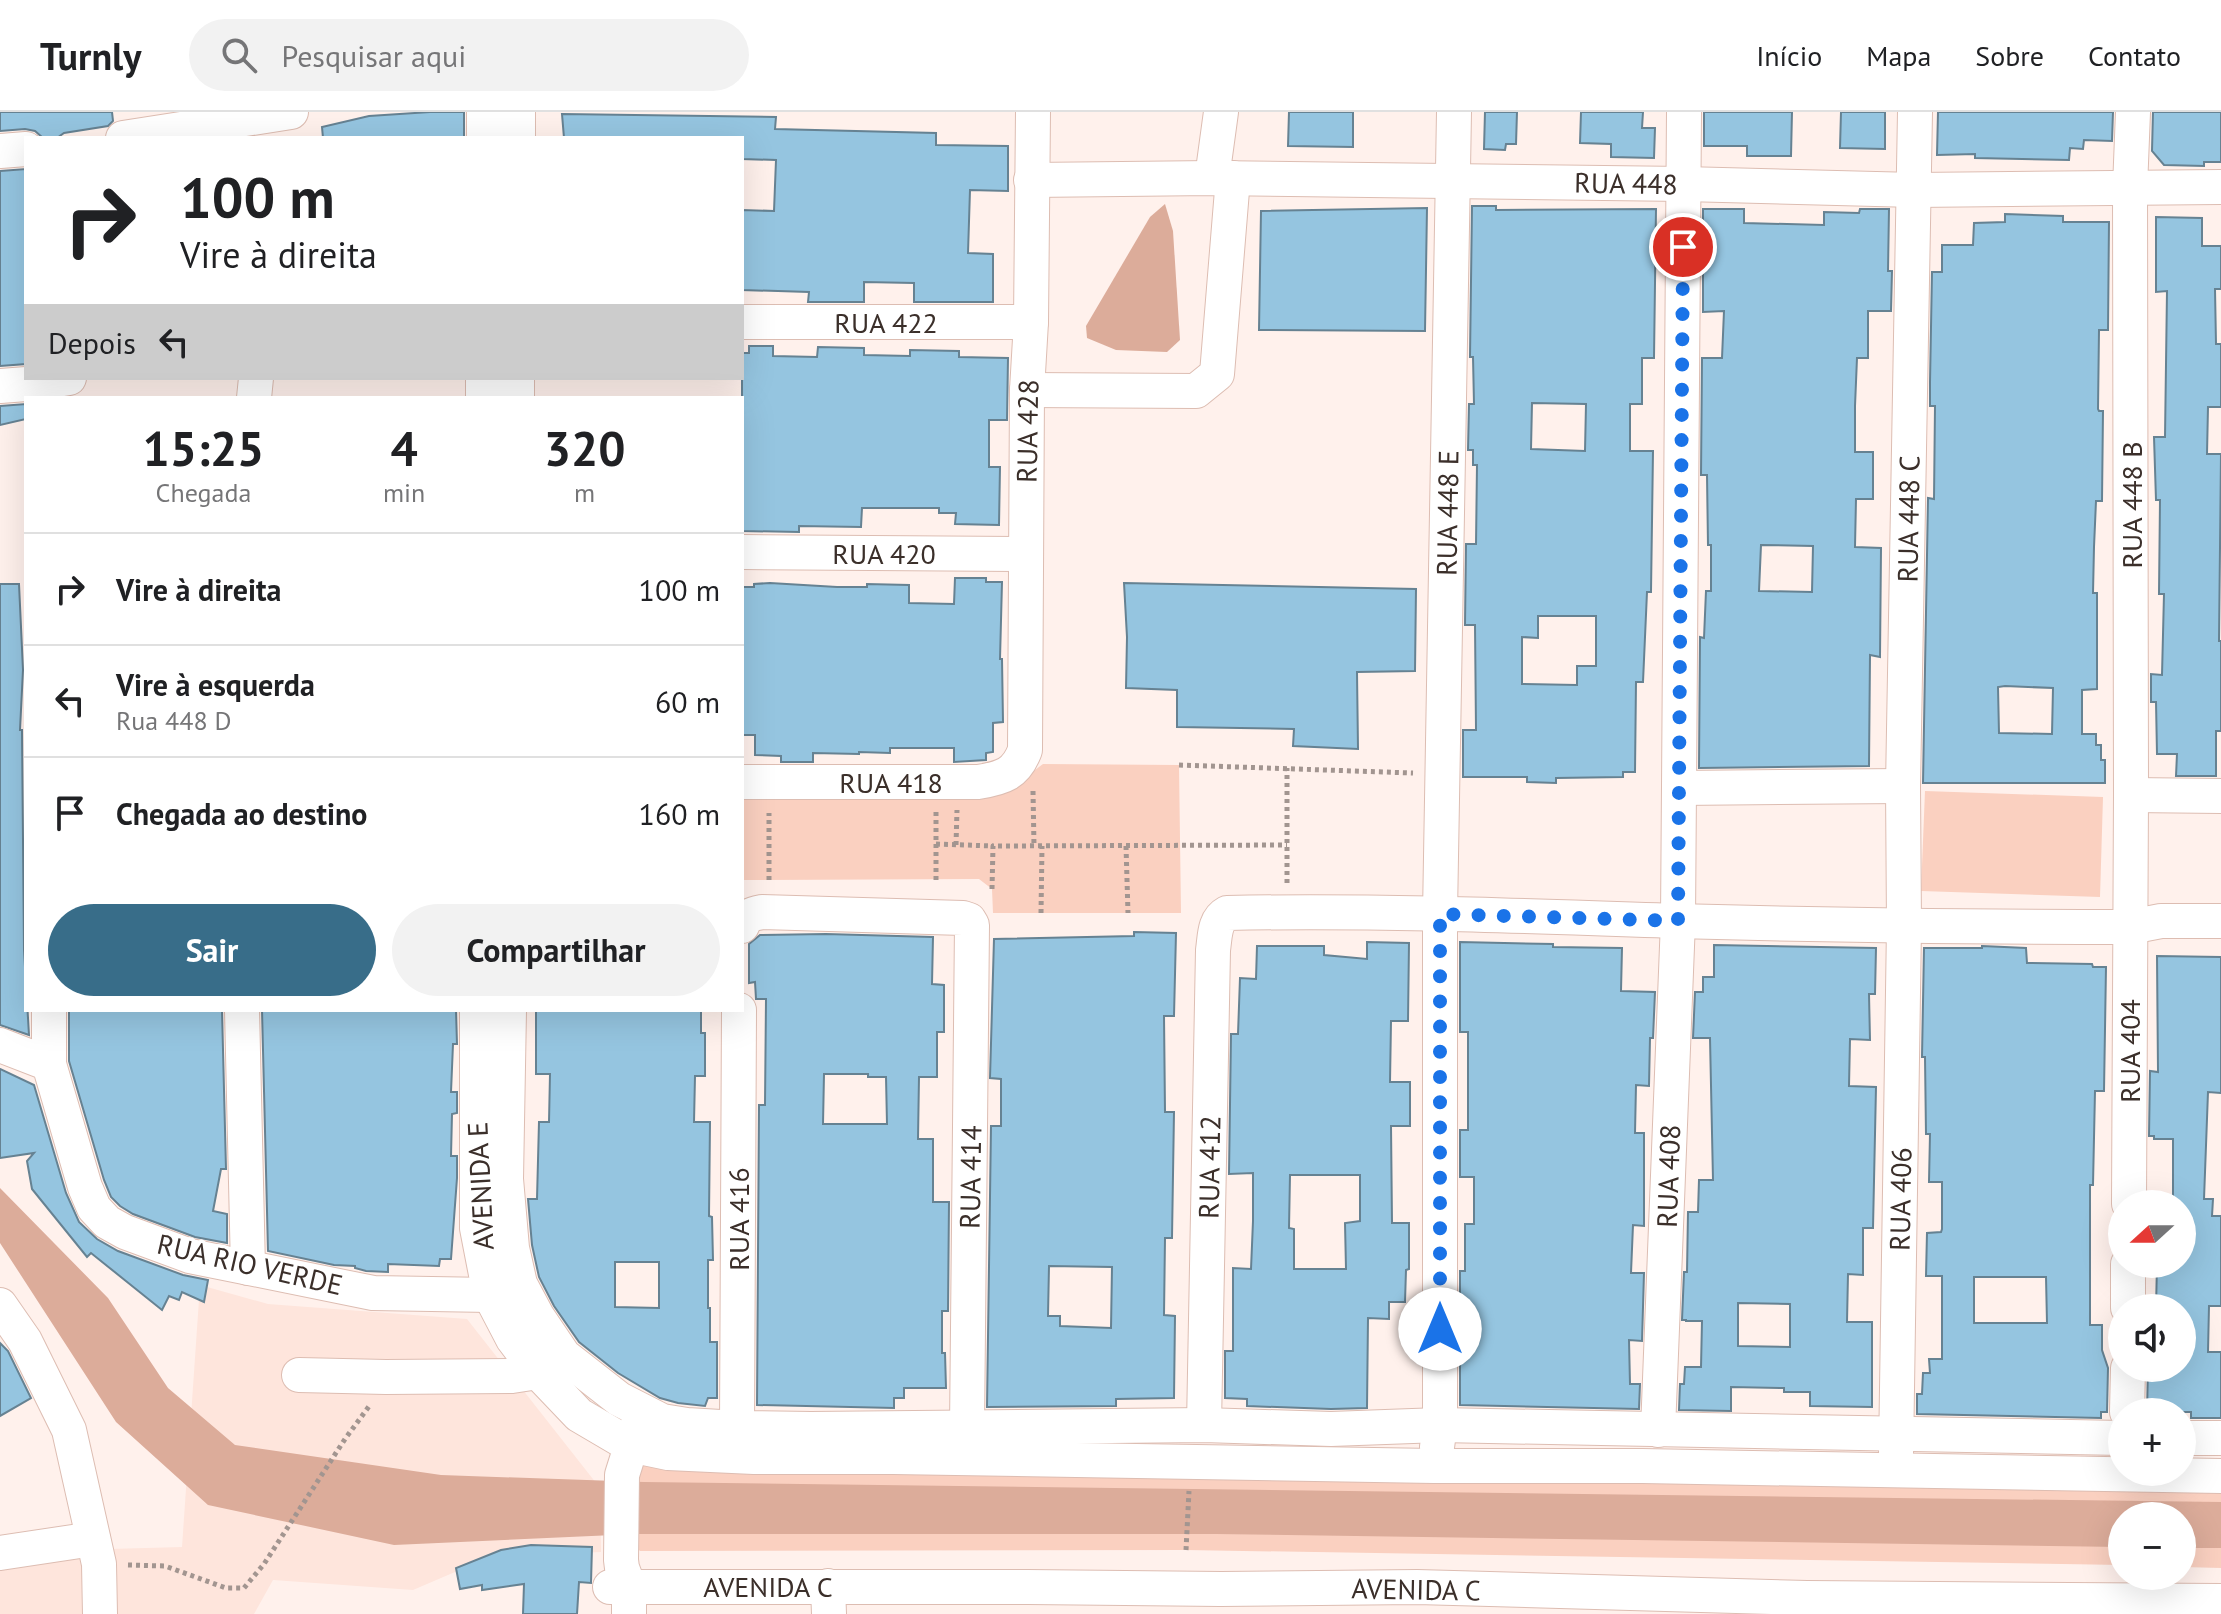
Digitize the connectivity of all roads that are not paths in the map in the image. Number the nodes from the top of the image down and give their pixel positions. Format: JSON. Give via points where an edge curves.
{"nodes":[{"id":1,"x":484,"y":112,"type":"edge"},
{"id":2,"x":518,"y":112,"type":"edge"},
{"id":3,"x":1033,"y":112,"type":"edge"},
{"id":4,"x":1221,"y":112,"type":"edge"},
{"id":5,"x":1454,"y":112,"type":"edge"},
{"id":6,"x":1684,"y":112,"type":"edge"},
{"id":7,"x":1915,"y":112,"type":"edge"},
{"id":8,"x":2133,"y":112,"type":"edge"},
{"id":9,"x":283,"y":121,"type":"edge"},
{"id":10,"x":142,"y":136,"type":"edge"},
{"id":11,"x":484,"y":136,"type":"edge"},
{"id":12,"x":518,"y":136,"type":"edge"},
{"id":13,"x":24,"y":149,"type":"edge"},
{"id":14,"x":0,"y":151,"type":"edge"},
{"id":15,"x":1222,"y":178,"type":"junction"},
{"id":16,"x":1031,"y":180,"type":"junction"},
{"id":17,"x":1453,"y":182,"type":"junction"},
{"id":18,"x":1684,"y":184,"type":"junction"},
{"id":19,"x":2221,"y":187,"type":"edge"},
{"id":20,"x":2130,"y":188,"type":"junction"},
{"id":21,"x":1915,"y":190,"type":"junction"},
{"id":22,"x":744,"y":322,"type":"edge"},
{"id":23,"x":1031,"y":322,"type":"junction"},
{"id":24,"x":0,"y":386,"type":"edge"},
{"id":25,"x":49,"y":386,"type":"edge"},
{"id":26,"x":1027,"y":390,"type":"junction"},
{"id":27,"x":744,"y":552,"type":"edge"},
{"id":28,"x":1026,"y":554,"type":"junction"},
{"id":29,"x":1025,"y":750,"type":"joint"},
{"id":30,"x":744,"y":782,"type":"edge"},
{"id":31,"x":1903,"y":786,"type":"junction"},
{"id":32,"x":1679,"y":788,"type":"junction"},
{"id":33,"x":2131,"y":795,"type":"junction"},
{"id":34,"x":2221,"y":796,"type":"edge"},
{"id":35,"x":2130,"y":913,"type":"junction"},
{"id":36,"x":1440,"y":914,"type":"junction"},
{"id":37,"x":1678,"y":921,"type":"junction"},
{"id":38,"x":2221,"y":921,"type":"edge"},
{"id":39,"x":744,"y":922,"type":"edge"},
{"id":40,"x":1904,"y":926,"type":"junction"},
{"id":41,"x":49,"y":1012,"type":"edge"},
{"id":42,"x":242,"y":1012,"type":"edge"},
{"id":43,"x":477,"y":1012,"type":"edge"},
{"id":44,"x":509,"y":1012,"type":"edge"},
{"id":45,"x":739,"y":1012,"type":"edge"},
{"id":46,"x":0,"y":1045,"type":"edge"},
{"id":47,"x":49,"y":1064,"type":"junction"},
{"id":48,"x":2129,"y":1190,"type":"edge"},
{"id":49,"x":248,"y":1268,"type":"junction"},
{"id":50,"x":505,"y":1290,"type":"junction"},
{"id":51,"x":0,"y":1305,"type":"edge"},
{"id":52,"x":538,"y":1372,"type":"junction"},
{"id":53,"x":299,"y":1375,"type":"dead end"},
{"id":54,"x":643,"y":1412,"type":"junction"},
{"id":55,"x":1204,"y":1425,"type":"junction"},
{"id":56,"x":1440,"y":1425,"type":"junction"},
{"id":57,"x":737,"y":1428,"type":"junction"},
{"id":58,"x":967,"y":1429,"type":"junction"},
{"id":59,"x":1658,"y":1430,"type":"junction"},
{"id":60,"x":1896,"y":1432,"type":"junction"},
{"id":61,"x":2108,"y":1438,"type":"edge"},
{"id":62,"x":2196,"y":1438,"type":"edge"},
{"id":63,"x":2221,"y":1438,"type":"edge"},
{"id":64,"x":626,"y":1460,"type":"junction"},
{"id":65,"x":1434,"y":1466,"type":"junction"},
{"id":66,"x":1896,"y":1471,"type":"junction"},
{"id":67,"x":2221,"y":1476,"type":"edge"},
{"id":68,"x":96,"y":1552,"type":"junction"},
{"id":69,"x":0,"y":1553,"type":"edge"},
{"id":70,"x":620,"y":1588,"type":"edge"},
{"id":71,"x":829,"y":1600,"type":"edge"},
{"id":72,"x":1028,"y":1600,"type":"edge"},
{"id":73,"x":1417,"y":1600,"type":"edge"},
{"id":74,"x":1221,"y":1602,"type":"edge"},
{"id":75,"x":1610,"y":1604,"type":"edge"},
{"id":76,"x":2207,"y":1605,"type":"edge"},
{"id":77,"x":1807,"y":1606,"type":"edge"},
{"id":78,"x":2002,"y":1606,"type":"edge"},
{"id":79,"x":100,"y":1614,"type":"edge"}],
"edges":[{"from":1,"to":11,"type":"street"},
{"from":2,"to":12,"type":"street"},
{"from":3,"to":16,"type":"street","name":"RUA 428"},
{"from":4,"to":15,"type":"street"},
{"from":5,"to":17,"type":"street","name":"RUA 448 E"},
{"from":6,"to":18,"type":"street","name":"RUA 408"},
{"from":7,"to":21,"type":"street","name":"RUA 448 C"},
{"from":8,"to":20,"type":"street","name":"RUA 448 B"},
{"from":9,"to":10,"type":"street"},
{"from":13,"to":14,"type":"street"},
{"from":15,"to":16,"type":"street","name":"RUA 448"},
{"from":15,"to":17,"type":"street","name":"RUA 448"},
{"from":15,"to":26,"type":"street","via":[[1217,374],[1196,391]]},
{"from":16,"to":23,"type":"street","name":"RUA 428"},
{"from":17,"to":18,"type":"street","name":"RUA 448"},
{"from":17,"to":36,"type":"street","name":"RUA 448 E"},
{"from":18,"to":21,"type":"street","name":"RUA 448"},
{"from":18,"to":32,"type":"street","name":"RUA 408"},
{"from":19,"to":20,"type":"street","name":"RUA 448"},
{"from":20,"to":21,"type":"street","name":"RUA 448"},
{"from":20,"to":33,"type":"street","name":"RUA 448 B"},
{"from":21,"to":31,"type":"street","name":"RUA 448 C"},
{"from":22,"to":23,"type":"street","name":"RUA 422"},
{"from":23,"to":26,"type":"street","name":"RUA 428"},
{"from":24,"to":25,"type":"street"},
{"from":26,"to":28,"type":"street","name":"RUA 428"},
{"from":27,"to":28,"type":"street","name":"RUA 420"},
{"from":28,"to":29,"type":"street","name":"RUA 428"},
{"from":29,"to":30,"type":"street","name":"RUA 418","via":[[1019,766],[1006,775],[978,782]]},
{"from":31,"to":32,"type":"street"},
{"from":31,"to":40,"type":"street","name":"RUA 448 C"},
{"from":32,"to":37,"type":"street","name":"RUA 408"},
{"from":33,"to":34,"type":"street"},
{"from":33,"to":35,"type":"street","name":"RUA 448 B"},
{"from":35,"to":38,"type":"street","via":[[2161,921]]},
{"from":35,"to":40,"type":"street"},
{"from":35,"to":48,"type":"street","name":"RUA 404"},
{"from":36,"to":37,"type":"street"},
{"from":36,"to":55,"type":"street","name":"RUA 412","via":[[1227,913],[1217,924]]},
{"from":36,"to":56,"type":"street","name":"RUA 448 E"},
{"from":37,"to":40,"type":"street"},
{"from":37,"to":59,"type":"street","name":"RUA 408"},
{"from":39,"to":58,"type":"street","name":"RUA 414","via":[[762,912],[963,918],[972,925]]},
{"from":40,"to":60,"type":"street","name":"RUA 406"},
{"from":41,"to":47,"type":"street","name":"RUA RIO VERDE"},
{"from":42,"to":49,"type":"street"},
{"from":43,"to":50,"type":"street","name":"AVENIDA E","via":[[477,1228]]},
{"from":44,"to":50,"type":"street","name":"AVENIDA E","via":[[506,1179],[512,1248]]},
{"from":45,"to":57,"type":"street","name":"RUA 416"},
{"from":46,"to":47,"type":"street"},
{"from":47,"to":49,"type":"street","name":"RUA RIO VERDE","via":[[85,1187],[107,1222],[190,1256]]},
{"from":49,"to":50,"type":"street","name":"RUA RIO VERDE","via":[[373,1293]]},
{"from":50,"to":52,"type":"street","name":"AVENIDA E","via":[[513,1339]]},
{"from":50,"to":54,"type":"street","name":"AVENIDA E","via":[[537,1316],[564,1356]]},
{"from":51,"to":68,"type":"street","via":[[25,1341],[69,1430]]},
{"from":52,"to":53,"type":"street"},
{"from":52,"to":64,"type":"street","name":"AVENIDA E"},
{"from":54,"to":57,"type":"street","via":[[662,1421]]},
{"from":54,"to":64,"type":"street"},
{"from":55,"to":56,"type":"street"},
{"from":55,"to":58,"type":"street"},
{"from":56,"to":59,"type":"street"},
{"from":56,"to":65,"type":"street","name":"RUA 448 E"},
{"from":57,"to":58,"type":"street"},
{"from":59,"to":60,"type":"street"},
{"from":60,"to":61,"type":"street"},
{"from":60,"to":66,"type":"street","name":"RUA 406"},
{"from":62,"to":63,"type":"street"},
{"from":64,"to":65,"type":"street","via":[[668,1453]]},
{"from":64,"to":70,"type":"street"},
{"from":65,"to":66,"type":"street"},
{"from":66,"to":67,"type":"street"},
{"from":68,"to":69,"type":"street"},
{"from":68,"to":79,"type":"street"},
{"from":70,"to":71,"type":"street","name":"AVENIDA C"},
{"from":71,"to":72,"type":"street","name":"AVENIDA C"},
{"from":72,"to":74,"type":"street","name":"AVENIDA C"},
{"from":73,"to":74,"type":"street","name":"AVENIDA C"},
{"from":73,"to":75,"type":"street","name":"AVENIDA C"},
{"from":75,"to":77,"type":"street","name":"AVENIDA C"},
{"from":76,"to":78,"type":"street","name":"AVENIDA C"},
{"from":77,"to":78,"type":"street","name":"AVENIDA C"}]}
